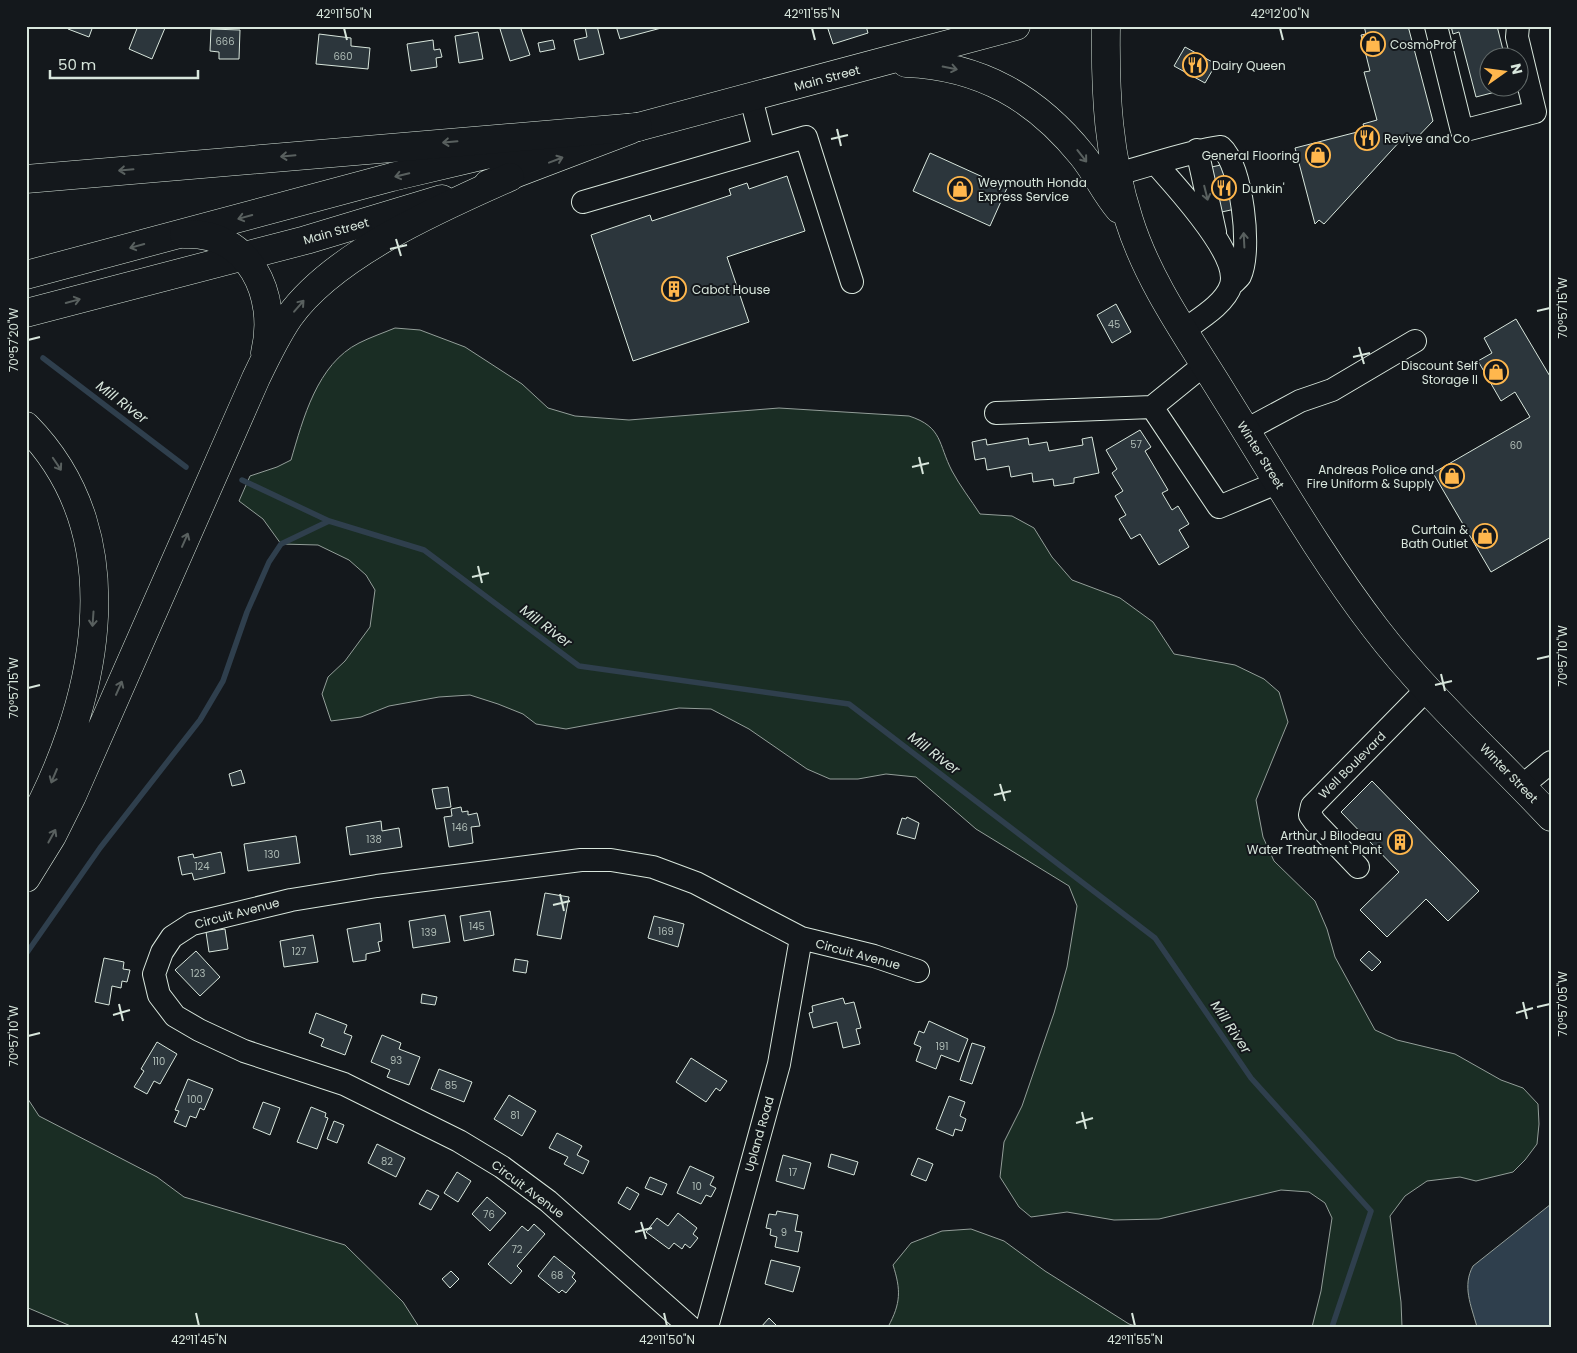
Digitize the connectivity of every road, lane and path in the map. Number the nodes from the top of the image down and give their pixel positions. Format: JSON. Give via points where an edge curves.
{"nodes":[{"id":1,"x":1016,"y":26,"type":"edge"},
{"id":2,"x":1106,"y":26,"type":"edge"},
{"id":3,"x":1436,"y":26,"type":"edge"},
{"id":4,"x":1514,"y":30,"type":"edge"},
{"id":5,"x":983,"y":31,"type":"edge"},
{"id":6,"x":884,"y":62,"type":"junction"},
{"id":7,"x":751,"y":98,"type":"junction"},
{"id":8,"x":638,"y":127,"type":"junction"},
{"id":9,"x":764,"y":149,"type":"junction"},
{"id":10,"x":1196,"y":150,"type":"junction"},
{"id":11,"x":1156,"y":164,"type":"junction"},
{"id":12,"x":1117,"y":174,"type":"junction"},
{"id":13,"x":510,"y":176,"type":"junction"},
{"id":14,"x":26,"y":179,"type":"edge"},
{"id":15,"x":583,"y":202,"type":"dead end"},
{"id":16,"x":1129,"y":222,"type":"junction"},
{"id":17,"x":184,"y":234,"type":"junction"},
{"id":18,"x":1216,"y":237,"type":"junction"},
{"id":19,"x":244,"y":256,"type":"junction"},
{"id":20,"x":26,"y":275,"type":"edge"},
{"id":21,"x":852,"y":282,"type":"dead end"},
{"id":22,"x":1231,"y":285,"type":"junction"},
{"id":23,"x":26,"y":313,"type":"edge"},
{"id":24,"x":1184,"y":330,"type":"junction"},
{"id":25,"x":1415,"y":341,"type":"dead end"},
{"id":26,"x":1205,"y":364,"type":"junction"},
{"id":27,"x":256,"y":378,"type":"junction"},
{"id":28,"x":1152,"y":407,"type":"junction"},
{"id":29,"x":996,"y":413,"type":"dead end"},
{"id":30,"x":26,"y":426,"type":"edge"},
{"id":31,"x":1246,"y":430,"type":"junction"},
{"id":32,"x":1279,"y":482,"type":"junction"},
{"id":33,"x":1427,"y":689,"type":"junction"},
{"id":34,"x":1551,"y":762,"type":"edge"},
{"id":35,"x":1522,"y":786,"type":"junction"},
{"id":36,"x":1551,"y":817,"type":"edge"},
{"id":37,"x":26,"y":833,"type":"edge"},
{"id":38,"x":1358,"y":867,"type":"dead end"},
{"id":39,"x":26,"y":878,"type":"edge"},
{"id":40,"x":800,"y":938,"type":"junction"},
{"id":41,"x":918,"y":971,"type":"dead end"},
{"id":42,"x":690,"y":1327,"type":"edge"},
{"id":43,"x":707,"y":1327,"type":"edge"}],
"edges":[{"from":1,"to":5,"type":"main road","name":"Main Street"},
{"from":2,"to":12,"type":"main road","name":"Winter Street","via":[[1107,112]]},
{"from":3,"to":4,"type":"street","via":[[1462,131],[1536,112]]},
{"from":5,"to":6,"type":"main road","name":"Main Street"},
{"from":6,"to":7,"type":"main road","name":"Main Street"},
{"from":6,"to":16,"type":"main road","one_way":true,"via":[[928,64],[966,71],[1025,99],[1052,120],[1084,156]]},
{"from":7,"to":8,"type":"main road","name":"Main Street"},
{"from":7,"to":9,"type":"street"},
{"from":13,"to":8,"type":"main road","name":"Main Street","one_way":true},
{"from":8,"to":14,"type":"main road","one_way":true},
{"from":8,"to":17,"type":"main road","name":"Main Street","one_way":true,"via":[[542,142],[462,160]]},
{"from":9,"to":15,"type":"street"},
{"from":9,"to":21,"type":"street","via":[[806,137]]},
{"from":10,"to":11,"type":"street"},
{"from":10,"to":18,"type":"street","one_way":true},
{"from":22,"to":10,"type":"street","one_way":true,"via":[[1239,277],[1244,252],[1242,203],[1233,165],[1229,153],[1221,147]]},
{"from":11,"to":12,"type":"street"},
{"from":11,"to":18,"type":"street"},
{"from":12,"to":16,"type":"main road","name":"Winter Street"},
{"from":13,"to":19,"type":"main road","name":"Main Street","via":[[409,210]]},
{"from":27,"to":13,"type":"main road","one_way":true,"via":[[290,316],[325,280],[398,232]]},
{"from":16,"to":24,"type":"main road","name":"Winter Street"},
{"from":17,"to":19,"type":"main road","via":[[217,237]]},
{"from":17,"to":20,"type":"main road","name":"Main Street","one_way":true},
{"from":18,"to":22,"type":"street","via":[[1230,267]]},
{"from":23,"to":19,"type":"main road","name":"Main Street","one_way":true},
{"from":19,"to":27,"type":"main road","via":[[258,279],[268,320],[266,347]]},
{"from":22,"to":24,"type":"street","via":[[1224,297]]},
{"from":24,"to":26,"type":"main road","name":"Winter Street"},
{"from":25,"to":31,"type":"street","via":[[1332,390],[1300,401]]},
{"from":26,"to":28,"type":"street"},
{"from":26,"to":31,"type":"main road","name":"Winter Street"},
{"from":39,"to":27,"type":"main road","one_way":true,"via":[[72,796]]},
{"from":28,"to":29,"type":"street"},
{"from":28,"to":32,"type":"street","via":[[1219,507]]},
{"from":30,"to":37,"type":"main road","one_way":true,"via":[[53,457],[77,500],[92,551],[95,588],[91,646],[76,714],[53,780]]},
{"from":31,"to":32,"type":"main road","name":"Winter Street"},
{"from":32,"to":33,"type":"main road","name":"Winter Street","via":[[1349,592],[1393,651]]},
{"from":33,"to":35,"type":"main road","name":"Winter Street"},
{"from":33,"to":38,"type":"street","name":"Well Boulevard","via":[[1312,806],[1310,815],[1314,822]]},
{"from":34,"to":35,"type":"street"},
{"from":35,"to":36,"type":"main road","name":"Winter Street"},
{"from":40,"to":41,"type":"street","name":"Circuit Avenue","via":[[874,956]]},
{"from":40,"to":42,"type":"street","name":"Circuit Avenue","via":[[687,880],[653,867],[610,860],[581,860],[291,900],[192,924],[172,937],[154,974],[160,995],[175,1016],[199,1030],[253,1055],[344,1084],[459,1141],[502,1168],[548,1201]]},
{"from":40,"to":43,"type":"street","name":"Upland Road","via":[[779,1064]]}]}
